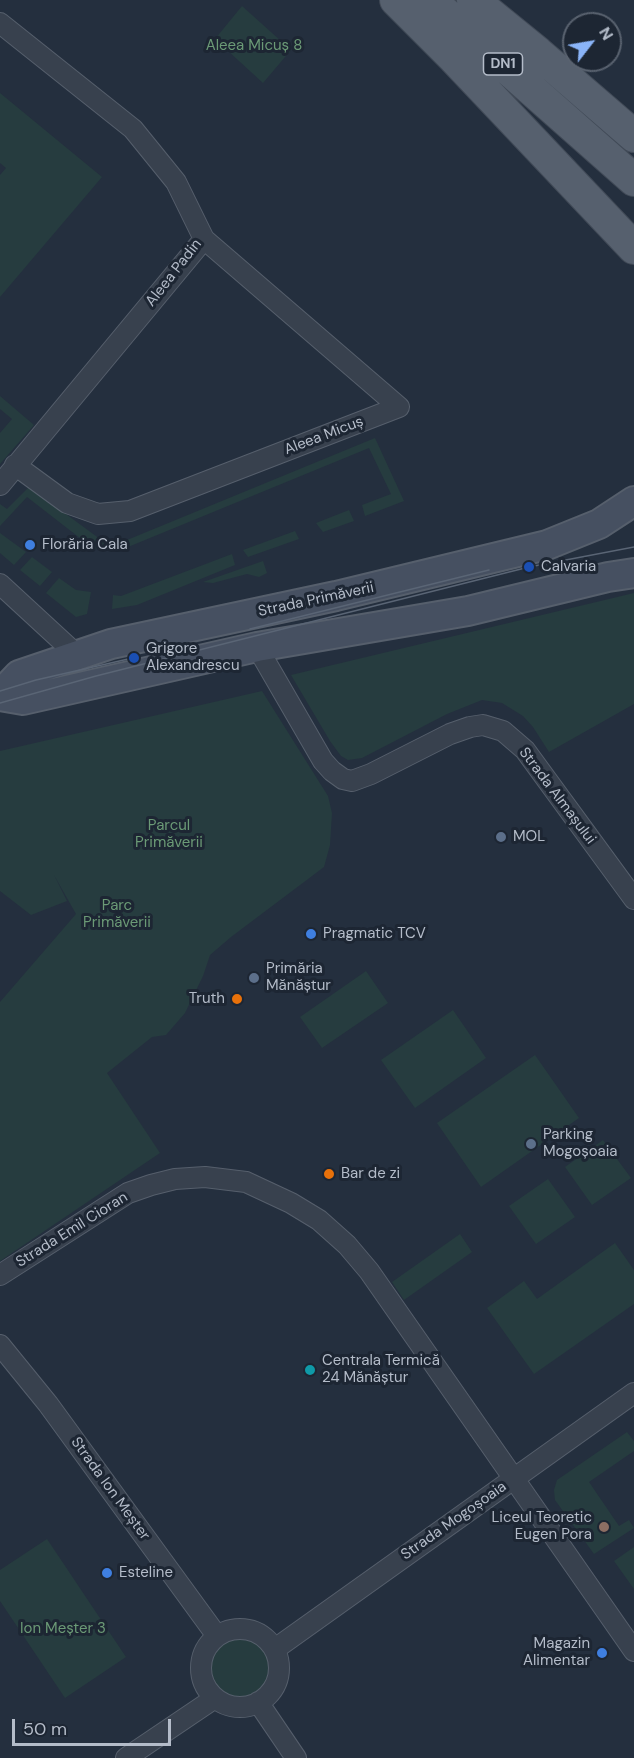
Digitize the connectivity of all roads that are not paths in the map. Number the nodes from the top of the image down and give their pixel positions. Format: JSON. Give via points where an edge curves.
{"nodes":[{"id":1,"x":396,"y":0,"type":"edge"},
{"id":2,"x":430,"y":0,"type":"edge"},
{"id":3,"x":473,"y":0,"type":"edge"},
{"id":4,"x":0,"y":23,"type":"edge"},
{"id":5,"x":634,"y":136,"type":"edge"},
{"id":6,"x":634,"y":180,"type":"edge"},
{"id":7,"x":204,"y":239,"type":"junction"},
{"id":8,"x":634,"y":248,"type":"edge"},
{"id":9,"x":15,"y":465,"type":"junction"},
{"id":10,"x":0,"y":485,"type":"edge"},
{"id":11,"x":634,"y":501,"type":"edge"},
{"id":12,"x":634,"y":573,"type":"edge"},
{"id":13,"x":0,"y":584,"type":"edge"},
{"id":14,"x":257,"y":647,"type":"junction"},
{"id":15,"x":77,"y":655,"type":"junction"},
{"id":16,"x":0,"y":696,"type":"edge"},
{"id":17,"x":634,"y":899,"type":"edge"},
{"id":18,"x":0,"y":1275,"type":"edge"},
{"id":19,"x":0,"y":1345,"type":"edge"},
{"id":20,"x":634,"y":1393,"type":"edge"},
{"id":21,"x":514,"y":1478,"type":"junction"},
{"id":22,"x":217,"y":1636,"type":"junction"},
{"id":23,"x":275,"y":1648,"type":"junction"},
{"id":24,"x":634,"y":1651,"type":"edge"},
{"id":25,"x":215,"y":1698,"type":"junction"},
{"id":26,"x":258,"y":1702,"type":"junction"},
{"id":27,"x":126,"y":1758,"type":"edge"},
{"id":28,"x":296,"y":1758,"type":"edge"}],
"edges":[{"from":1,"to":8,"type":"main road"},
{"from":2,"to":6,"type":"main road","number":"DN1"},
{"from":3,"to":5,"type":"main road"},
{"from":4,"to":7,"type":"street","name":"Aleea Padin","via":[[133,129],[177,182]]},
{"from":7,"to":9,"type":"street","name":"Aleea Padin"},
{"from":7,"to":9,"type":"street","name":"Aleea Micuș","via":[[399,407],[130,512],[98,514],[67,503]]},
{"from":9,"to":10,"type":"street","name":"Aleea Padin"},
{"from":11,"to":15,"type":"main road","name":"Strada Primăverii","via":[[598,524],[548,545]]},
{"from":12,"to":14,"type":"main road","name":"Strada Primăverii","via":[[468,611]]},
{"from":13,"to":15,"type":"street"},
{"from":14,"to":16,"type":"main road","name":"Strada Primăverii","via":[[23,700]]},
{"from":14,"to":17,"type":"street","name":"Strada Almașului","via":[[323,761],[343,779],[352,781],[371,774],[460,730],[483,725],[503,731],[525,750]]},
{"from":15,"to":16,"type":"main road","name":"Strada Primăverii","via":[[19,675]]},
{"from":18,"to":21,"type":"street","name":"Strada Emil Cioran","via":[[128,1193],[185,1178],[246,1182],[319,1220],[347,1245]]},
{"from":19,"to":22,"type":"street","name":"Strada Ion Meșter","via":[[48,1404]]},
{"from":20,"to":21,"type":"street","name":"Strada Mogoșoaia"},
{"from":21,"to":23,"type":"street","name":"Strada Mogoșoaia"},
{"from":21,"to":24,"type":"street","name":"Strada Emil Cioran"},
{"from":22,"to":23,"type":"street","via":[[236,1629],[255,1631]]},
{"from":22,"to":25,"type":"street","via":[[201,1664],[204,1682]]},
{"from":23,"to":26,"type":"street","via":[[280,1665],[277,1682]]},
{"from":25,"to":26,"type":"street","via":[[232,1706]]},
{"from":25,"to":27,"type":"street"},
{"from":26,"to":28,"type":"street"}]}
